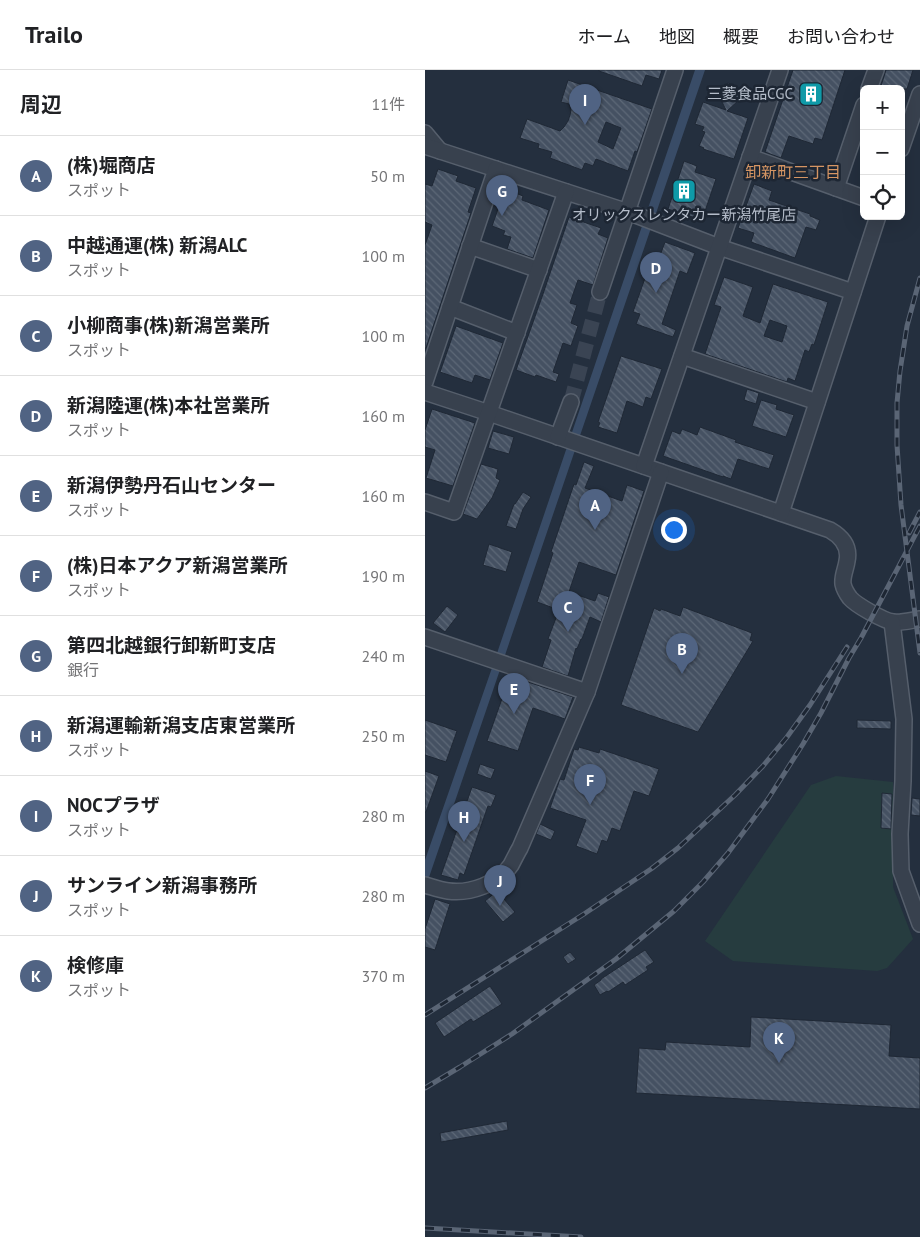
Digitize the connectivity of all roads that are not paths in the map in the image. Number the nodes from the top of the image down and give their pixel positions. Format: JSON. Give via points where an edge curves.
{"nodes":[{"id":1,"x":675,"y":70,"type":"edge"},
{"id":2,"x":780,"y":70,"type":"edge"},
{"id":3,"x":876,"y":70,"type":"edge"},
{"id":4,"x":870,"y":85,"type":"edge"},
{"id":5,"x":920,"y":94,"type":"edge"},
{"id":6,"x":860,"y":117,"type":"edge"},
{"id":7,"x":425,"y":132,"type":"edge"},
{"id":8,"x":905,"y":137,"type":"edge"},
{"id":9,"x":425,"y":146,"type":"edge"},
{"id":10,"x":440,"y":151,"type":"junction"},
{"id":11,"x":750,"y":157,"type":"junction"},
{"id":12,"x":496,"y":169,"type":"junction"},
{"id":13,"x":836,"y":188,"type":"junction"},
{"id":14,"x":566,"y":192,"type":"junction"},
{"id":15,"x":860,"y":197,"type":"edge"},
{"id":16,"x":628,"y":212,"type":"junction"},
{"id":17,"x":877,"y":220,"type":"edge"},
{"id":18,"x":470,"y":246,"type":"junction"},
{"id":19,"x":719,"y":246,"type":"junction"},
{"id":20,"x":539,"y":270,"type":"junction"},
{"id":21,"x":600,"y":292,"type":"tunnel mouth"},
{"id":22,"x":853,"y":292,"type":"junction"},
{"id":23,"x":450,"y":307,"type":"junction"},
{"id":24,"x":517,"y":333,"type":"junction"},
{"id":25,"x":682,"y":356,"type":"junction"},
{"id":26,"x":425,"y":382,"type":"edge"},
{"id":27,"x":425,"y":392,"type":"edge"},
{"id":28,"x":571,"y":402,"type":"tunnel mouth"},
{"id":29,"x":817,"y":402,"type":"junction"},
{"id":30,"x":489,"y":413,"type":"junction"},
{"id":31,"x":558,"y":437,"type":"junction"},
{"id":32,"x":644,"y":466,"type":"junction"},
{"id":33,"x":661,"y":472,"type":"junction"},
{"id":34,"x":425,"y":502,"type":"edge"},
{"id":35,"x":781,"y":513,"type":"junction"},
{"id":36,"x":920,"y":619,"type":"edge"},
{"id":37,"x":892,"y":622,"type":"junction"},
{"id":38,"x":425,"y":637,"type":"edge"},
{"id":39,"x":587,"y":692,"type":"junction"},
{"id":40,"x":425,"y":885,"type":"edge"},
{"id":41,"x":920,"y":924,"type":"edge"}],
"edges":[{"from":1,"to":16,"type":"street"},
{"from":2,"to":11,"type":"street"},
{"from":3,"to":4,"type":"street"},
{"from":5,"to":8,"type":"street"},
{"from":6,"to":13,"type":"street"},
{"from":7,"to":10,"type":"street"},
{"from":9,"to":10,"type":"street"},
{"from":10,"to":12,"type":"street"},
{"from":11,"to":13,"type":"street"},
{"from":11,"to":19,"type":"street"},
{"from":12,"to":14,"type":"street"},
{"from":12,"to":18,"type":"street"},
{"from":13,"to":15,"type":"street"},
{"from":14,"to":16,"type":"street"},
{"from":14,"to":20,"type":"street"},
{"from":16,"to":19,"type":"street"},
{"from":16,"to":21,"type":"street"},
{"from":17,"to":22,"type":"street"},
{"from":18,"to":20,"type":"street"},
{"from":18,"to":23,"type":"street"},
{"from":19,"to":22,"type":"street"},
{"from":19,"to":25,"type":"street"},
{"from":20,"to":24,"type":"street"},
{"from":22,"to":29,"type":"street"},
{"from":23,"to":24,"type":"street"},
{"from":23,"to":26,"type":"street"},
{"from":24,"to":30,"type":"street"},
{"from":25,"to":29,"type":"street"},
{"from":25,"to":32,"type":"street"},
{"from":27,"to":30,"type":"street"},
{"from":28,"to":31,"type":"street"},
{"from":29,"to":35,"type":"street"},
{"from":30,"to":31,"type":"street"},
{"from":30,"to":34,"type":"street","via":[[454,512]]},
{"from":31,"to":32,"type":"street"},
{"from":32,"to":33,"type":"street"},
{"from":33,"to":35,"type":"street"},
{"from":33,"to":39,"type":"street"},
{"from":35,"to":37,"type":"street","via":[[839,536],[848,554],[843,578],[846,592],[855,603]]},
{"from":36,"to":37,"type":"street"},
{"from":37,"to":41,"type":"street","via":[[904,719],[901,871]]},
{"from":38,"to":39,"type":"street"},
{"from":39,"to":40,"type":"street","via":[[510,866],[498,877],[467,891],[447,891]]}]}
